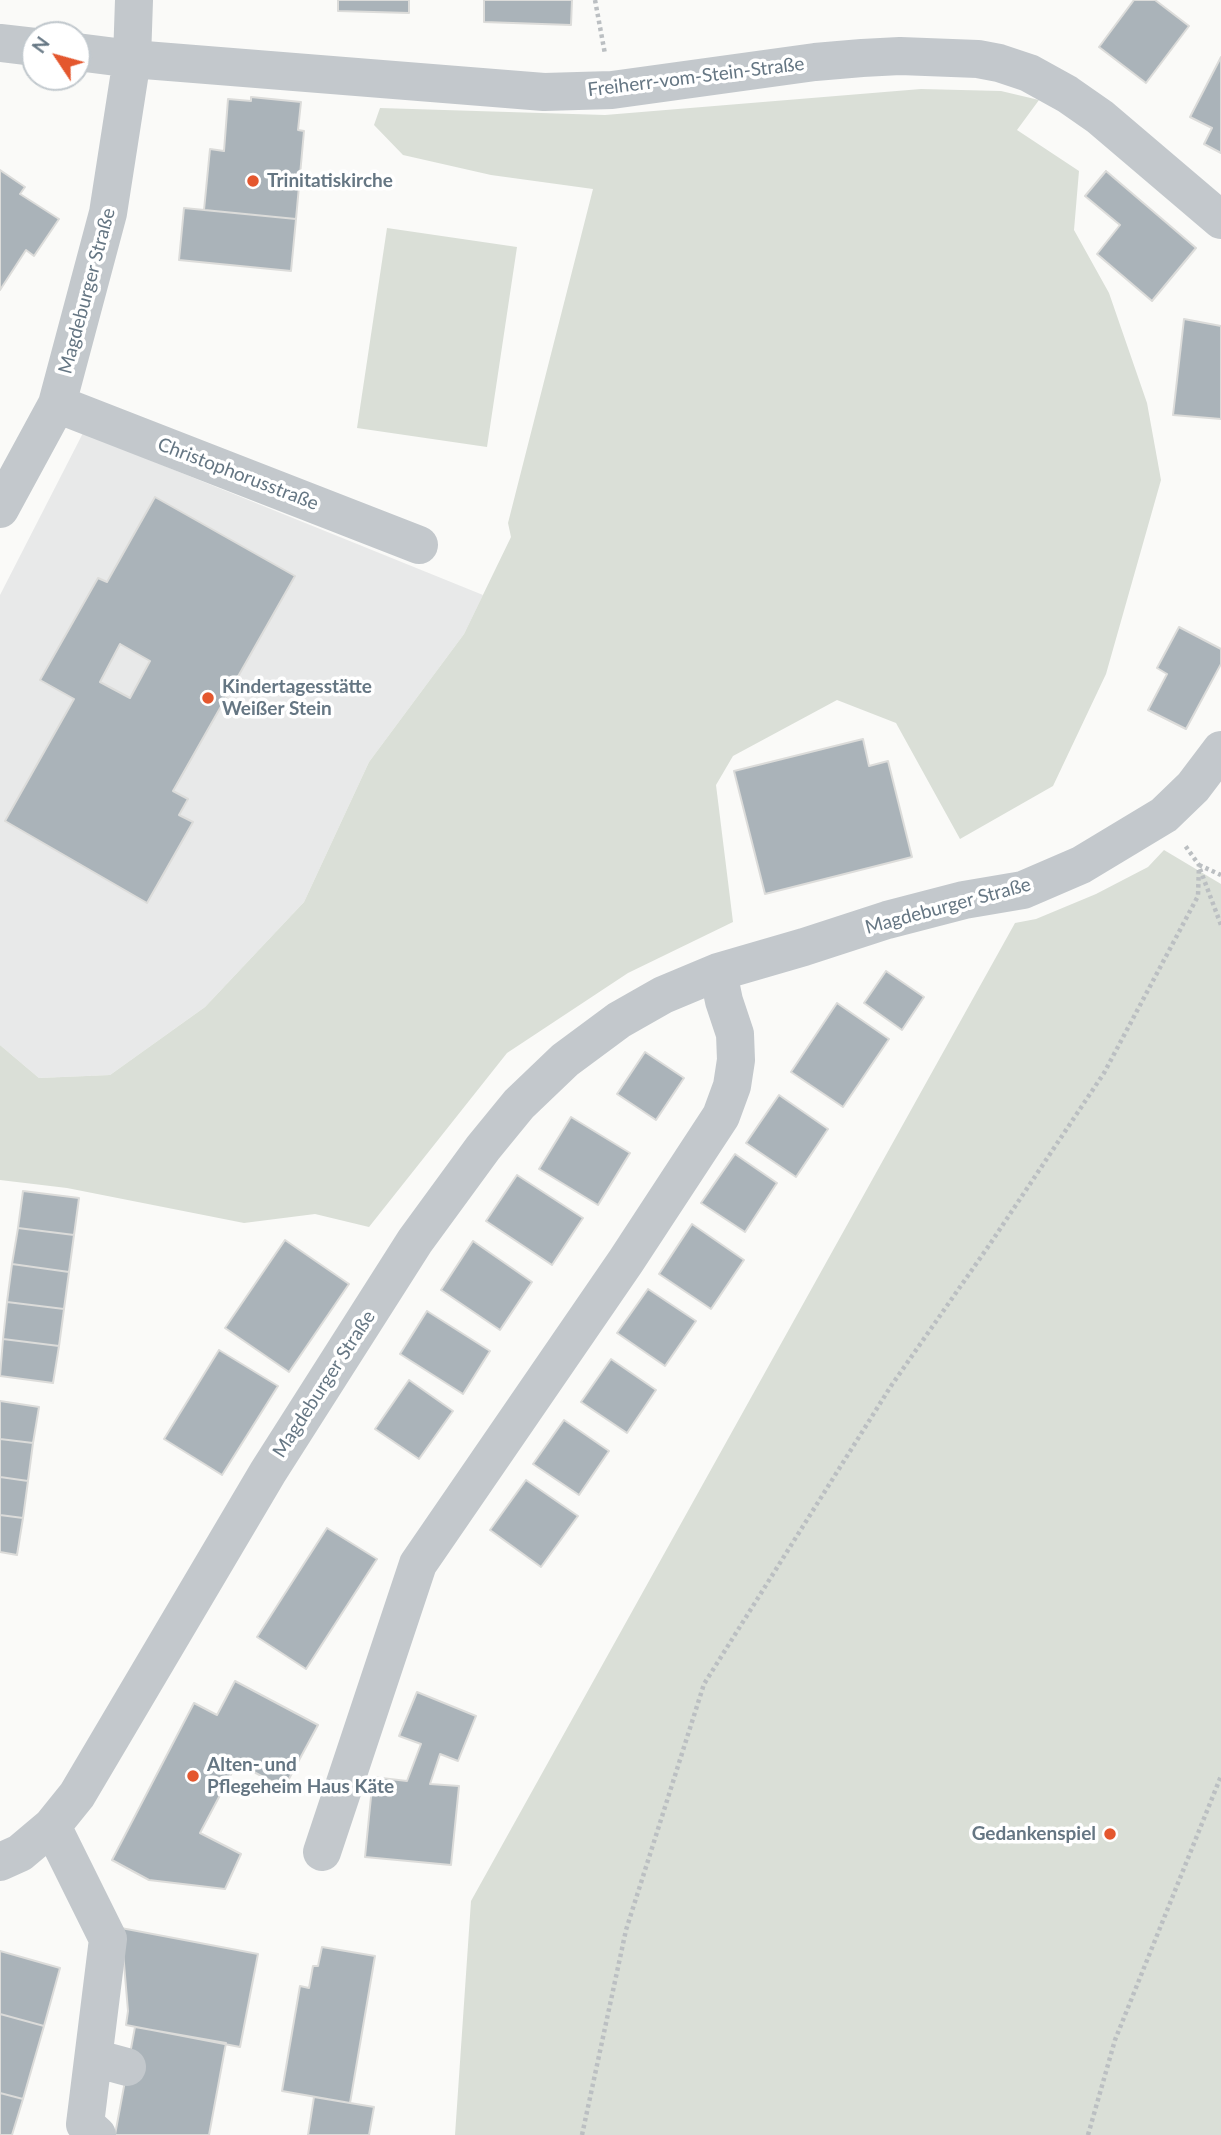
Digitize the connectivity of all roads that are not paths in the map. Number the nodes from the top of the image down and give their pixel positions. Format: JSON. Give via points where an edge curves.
{"nodes":[{"id":1,"x":134,"y":0,"type":"edge"},
{"id":2,"x":0,"y":43,"type":"edge"},
{"id":3,"x":21,"y":45,"type":"edge"},
{"id":4,"x":91,"y":54,"type":"edge"},
{"id":5,"x":132,"y":59,"type":"junction"},
{"id":6,"x":1221,"y":220,"type":"edge"},
{"id":7,"x":57,"y":404,"type":"junction"},
{"id":8,"x":0,"y":509,"type":"edge"},
{"id":9,"x":419,"y":545,"type":"dead end"},
{"id":10,"x":1221,"y":750,"type":"edge"},
{"id":11,"x":718,"y":972,"type":"junction"},
{"id":12,"x":52,"y":1826,"type":"junction"},
{"id":13,"x":322,"y":1852,"type":"dead end"},
{"id":14,"x":0,"y":1862,"type":"edge"},
{"id":15,"x":97,"y":2135,"type":"edge"}],
"edges":[{"from":1,"to":5,"type":"street","name":"Magdeburger Straße"},
{"from":2,"to":3,"type":"street"},
{"from":4,"to":5,"type":"street","name":"Freiherr-vom-Stein-Straße"},
{"from":5,"to":6,"type":"street","name":"Freiherr-vom-Stein-Straße","via":[[544,92],[612,90],[850,59],[978,59],[1029,73],[1068,94]]},
{"from":5,"to":7,"type":"street","name":"Magdeburger Straße","via":[[108,214]]},
{"from":7,"to":8,"type":"street","name":"Magdeburger Straße"},
{"from":7,"to":9,"type":"street","name":"Christophorusstraße"},
{"from":10,"to":11,"type":"street","name":"Magdeburger Straße","via":[[1164,815],[1082,865],[1023,890],[887,920]]},
{"from":11,"to":12,"type":"street","name":"Magdeburger Straße","via":[[641,1007],[565,1060],[483,1148],[415,1241],[268,1472],[77,1795]]},
{"from":11,"to":13,"type":"street","via":[[735,1034],[736,1060],[720,1116],[418,1564]]},
{"from":12,"to":14,"type":"street","name":"Magdeburger Straße","via":[[20,1853]]},
{"from":12,"to":15,"type":"street","via":[[108,1940],[111,2062],[85,2124]]}]}
